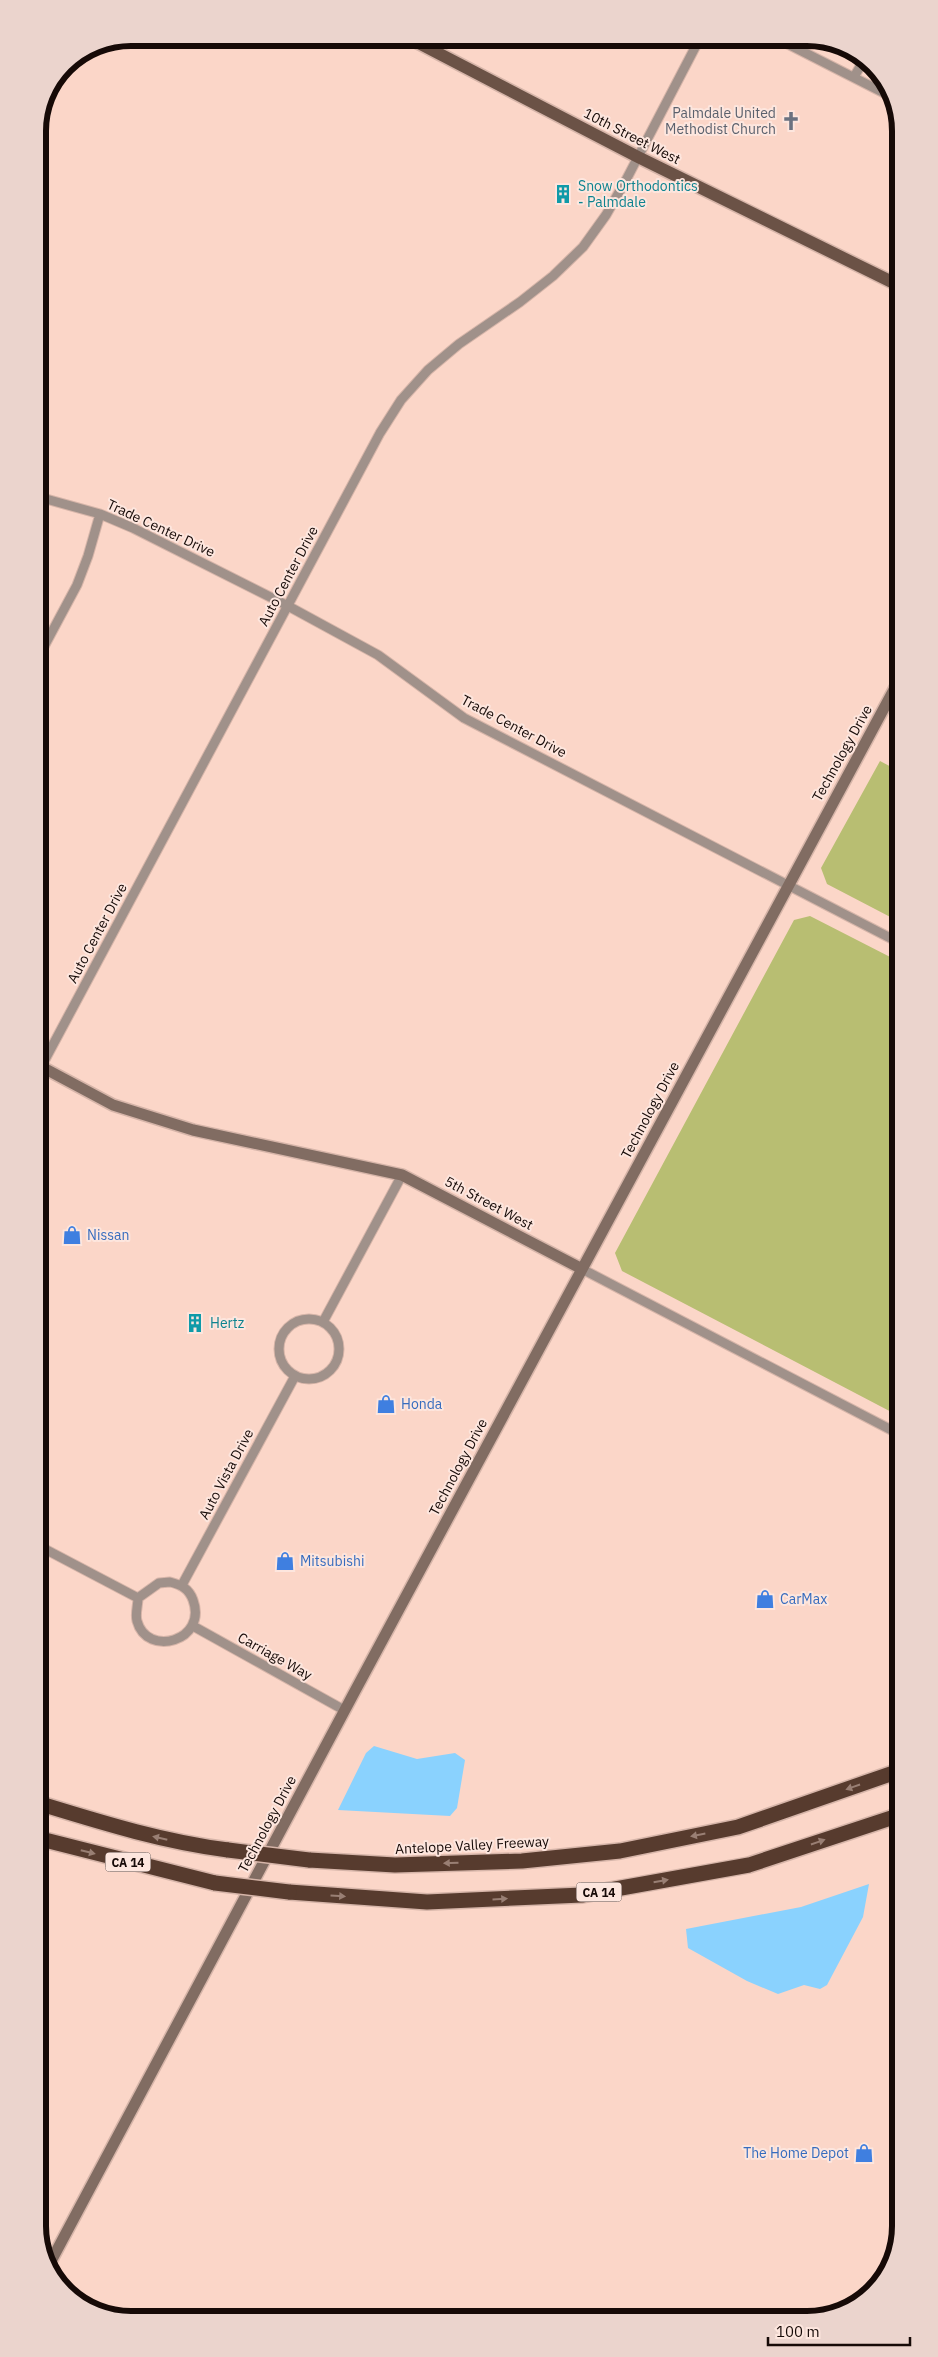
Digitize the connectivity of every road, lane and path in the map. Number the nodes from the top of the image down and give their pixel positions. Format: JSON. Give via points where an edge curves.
{"nodes":[{"id":1,"x":424,"y":46,"type":"edge"},
{"id":2,"x":696,"y":46,"type":"edge"},
{"id":3,"x":792,"y":46,"type":"edge"},
{"id":4,"x":861,"y":65,"type":"edge"},
{"id":5,"x":854,"y":77,"type":"junction"},
{"id":6,"x":882,"y":91,"type":"edge"},
{"id":7,"x":638,"y":157,"type":"junction"},
{"id":8,"x":892,"y":282,"type":"edge"},
{"id":9,"x":46,"y":499,"type":"edge"},
{"id":10,"x":100,"y":514,"type":"junction"},
{"id":11,"x":288,"y":606,"type":"junction"},
{"id":12,"x":46,"y":643,"type":"edge"},
{"id":13,"x":892,"y":693,"type":"edge"},
{"id":14,"x":788,"y":884,"type":"junction"},
{"id":15,"x":892,"y":939,"type":"edge"},
{"id":16,"x":46,"y":1057,"type":"edge"},
{"id":17,"x":46,"y":1071,"type":"edge"},
{"id":18,"x":402,"y":1175,"type":"junction"},
{"id":19,"x":582,"y":1269,"type":"junction"},
{"id":20,"x":323,"y":1322,"type":"junction"},
{"id":21,"x":295,"y":1376,"type":"junction"},
{"id":22,"x":892,"y":1430,"type":"edge"},
{"id":23,"x":46,"y":1551,"type":"edge"},
{"id":24,"x":182,"y":1585,"type":"junction"},
{"id":25,"x":138,"y":1598,"type":"junction"},
{"id":26,"x":193,"y":1626,"type":"junction"},
{"id":27,"x":344,"y":1710,"type":"junction"},
{"id":28,"x":892,"y":1774,"type":"edge"},
{"id":29,"x":46,"y":1806,"type":"edge"},
{"id":30,"x":892,"y":1818,"type":"edge"},
{"id":31,"x":46,"y":1840,"type":"edge"},
{"id":32,"x":53,"y":2258,"type":"edge"}],
"edges":[{"from":1,"to":7,"type":"main road","name":"10th Street West"},
{"from":2,"to":7,"type":"street","name":"Auto Center Drive"},
{"from":3,"to":5,"type":"street"},
{"from":4,"to":5,"type":"street"},
{"from":5,"to":6,"type":"street"},
{"from":7,"to":8,"type":"main road","name":"10th Street West"},
{"from":7,"to":11,"type":"street","name":"Auto Center Drive","via":[[606,215],[583,247],[553,276],[428,370],[402,400],[380,433]]},
{"from":9,"to":10,"type":"street","name":"Trade Center Drive"},
{"from":10,"to":11,"type":"street","name":"Trade Center Drive"},
{"from":10,"to":12,"type":"street","via":[[77,585]]},
{"from":11,"to":14,"type":"street","name":"Trade Center Drive","via":[[378,655],[464,718]]},
{"from":11,"to":16,"type":"street","name":"Auto Center Drive"},
{"from":13,"to":14,"type":"main road","name":"Technology Drive"},
{"from":14,"to":15,"type":"street","name":"Trade Center Drive"},
{"from":14,"to":19,"type":"main road","name":"Technology Drive"},
{"from":17,"to":18,"type":"main road","name":"5th Street West","via":[[113,1105],[193,1130]]},
{"from":18,"to":19,"type":"main road","name":"5th Street West"},
{"from":18,"to":20,"type":"street"},
{"from":19,"to":22,"type":"street","name":"5th Street West"},
{"from":19,"to":27,"type":"main road","name":"Technology Drive"},
{"from":20,"to":21,"type":"street","via":[[338,1340],[336,1363],[328,1374],[318,1378]]},
{"from":20,"to":21,"type":"street","via":[[310,1319],[292,1324],[282,1335],[277,1349],[287,1370]]},
{"from":21,"to":24,"type":"street","name":"Auto Vista Drive"},
{"from":23,"to":25,"type":"street"},
{"from":24,"to":25,"type":"street","via":[[159,1583]]},
{"from":24,"to":26,"type":"street","via":[[191,1594],[196,1609]]},
{"from":25,"to":26,"type":"street","via":[[137,1621],[152,1639],[169,1642],[182,1638]]},
{"from":26,"to":27,"type":"street","name":"Carriage Way"},
{"from":27,"to":32,"type":"main road","name":"Technology Drive"},
{"from":28,"to":29,"type":"highway","name":"Antelope Valley Freeway","number":"CA 14","one_way":true,"bridge":true,"via":[[738,1827],[620,1851],[522,1861],[404,1865],[309,1860],[162,1838]]},
{"from":31,"to":30,"type":"highway","number":"CA 14","one_way":true,"bridge":true,"via":[[215,1883],[427,1902],[582,1895],[749,1865]]}]}
